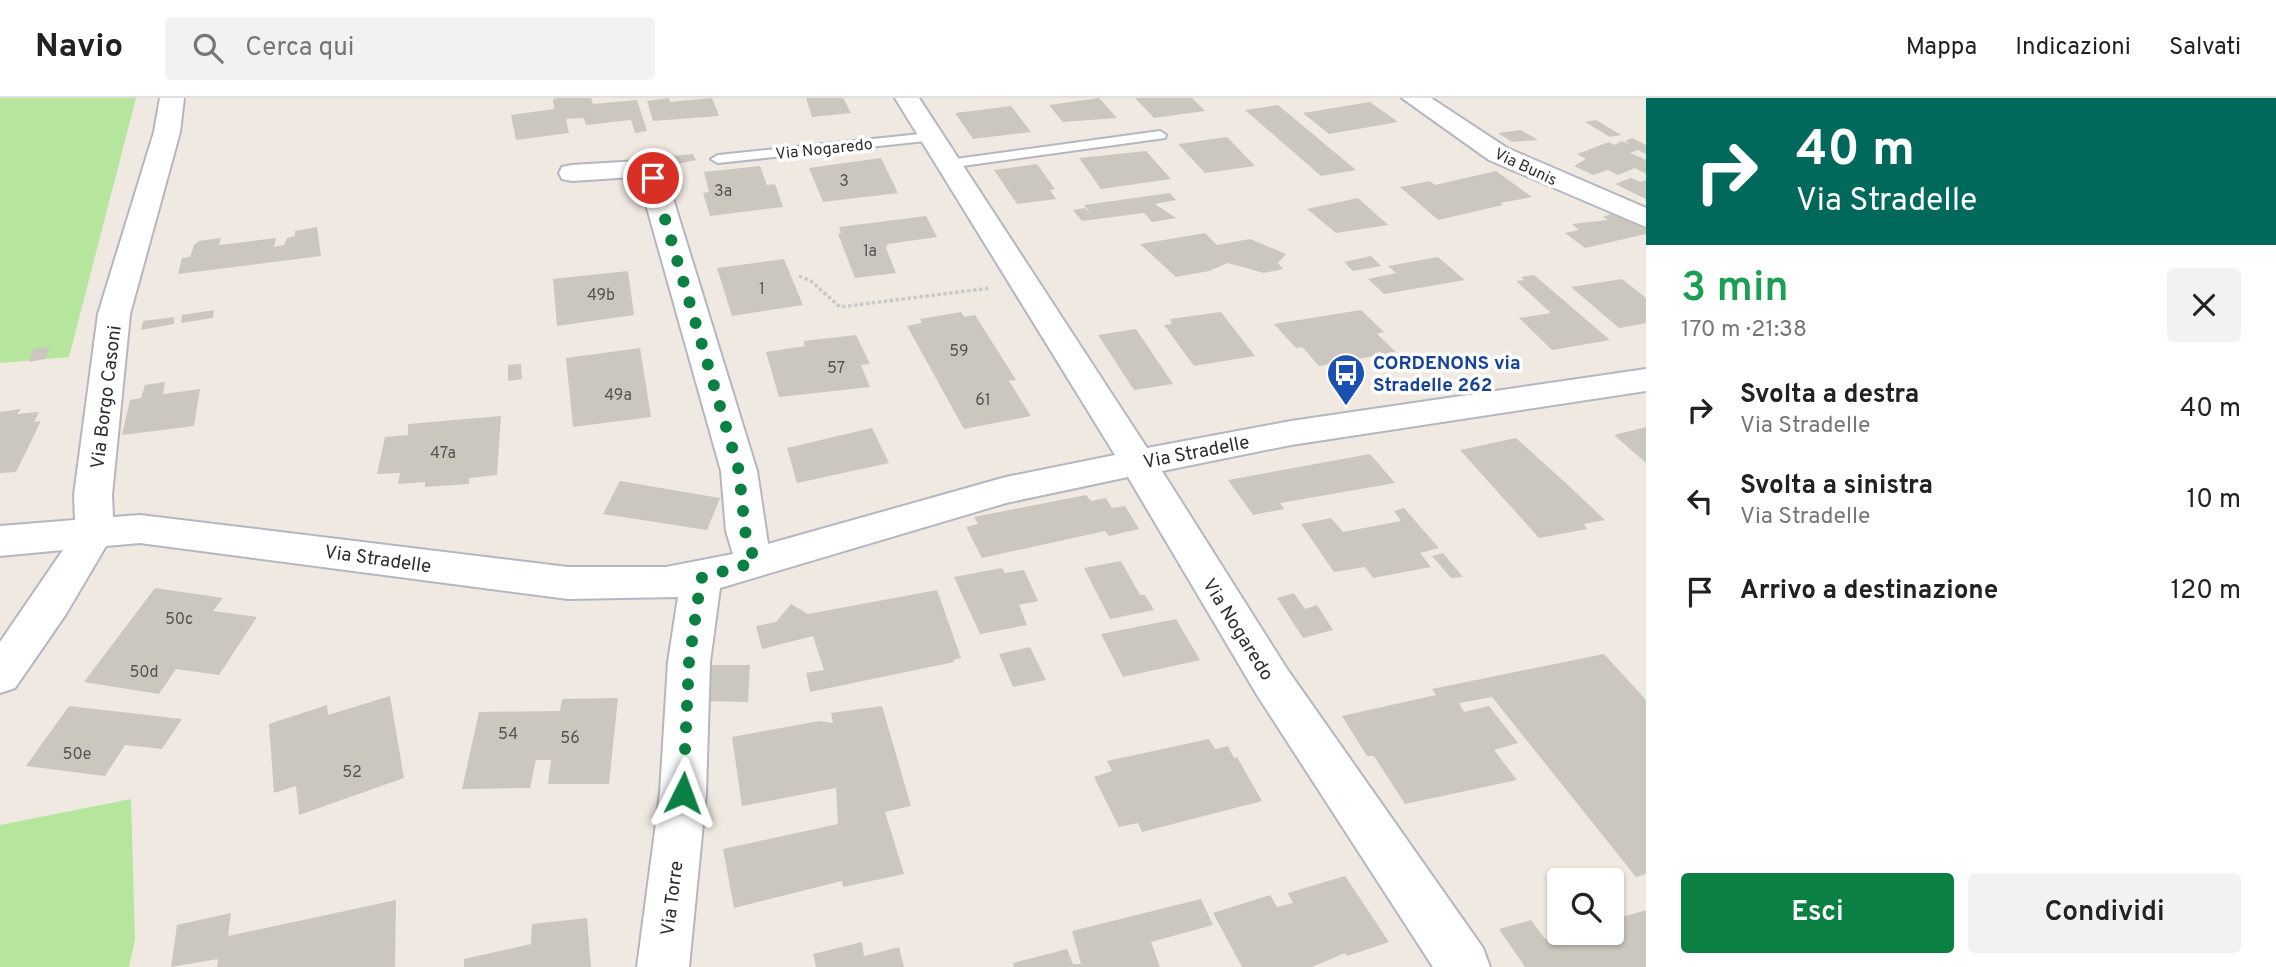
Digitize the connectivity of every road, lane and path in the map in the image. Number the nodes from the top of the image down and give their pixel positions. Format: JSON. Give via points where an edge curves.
{"nodes":[{"id":1,"x":172,"y":98,"type":"edge"},
{"id":2,"x":907,"y":98,"type":"edge"},
{"id":3,"x":1415,"y":98,"type":"edge"},
{"id":4,"x":1160,"y":135,"type":"dead end"},
{"id":5,"x":939,"y":151,"type":"junction"},
{"id":6,"x":718,"y":159,"type":"dead end"},
{"id":7,"x":572,"y":173,"type":"dead end"},
{"id":8,"x":1646,"y":218,"type":"edge"},
{"id":9,"x":799,"y":276,"type":"dead end"},
{"id":10,"x":1025,"y":283,"type":"junction"},
{"id":11,"x":1646,"y":380,"type":"edge"},
{"id":12,"x":1136,"y":463,"type":"junction"},
{"id":13,"x":95,"y":531,"type":"junction"},
{"id":14,"x":0,"y":541,"type":"edge"},
{"id":15,"x":755,"y":562,"type":"junction"},
{"id":16,"x":701,"y":578,"type":"junction"},
{"id":17,"x":0,"y":675,"type":"edge"},
{"id":18,"x":663,"y":967,"type":"edge"},
{"id":19,"x":1464,"y":967,"type":"edge"}],
"edges":[{"from":1,"to":13,"type":"street","name":"Via Borgo Casoni","via":[[114,314],[93,495]]},
{"from":2,"to":5,"type":"street","name":"Via Nogaredo"},
{"from":3,"to":8,"type":"street","name":"Via Bunis","via":[[1498,154]]},
{"from":4,"to":5,"type":"lane","name":"Via Nogaredo"},
{"from":5,"to":6,"type":"lane","name":"Via Nogaredo"},
{"from":5,"to":10,"type":"street","name":"Via Nogaredo"},
{"from":7,"to":15,"type":"street","via":[[639,169],[653,178],[739,471],[745,531]]},
{"from":9,"to":10,"type":"path","via":[[840,307]]},
{"from":10,"to":12,"type":"street","name":"Via Nogaredo"},
{"from":11,"to":12,"type":"street","name":"Via Stradelle","via":[[1291,433]]},
{"from":12,"to":15,"type":"street","name":"Via Stradelle","via":[[1006,490]]},
{"from":12,"to":19,"type":"street","name":"Via Nogaredo","via":[[1272,682]]},
{"from":13,"to":14,"type":"street","name":"Via Stradelle"},
{"from":13,"to":16,"type":"street","name":"Via Stradelle","via":[[198,534],[568,583],[666,583]]},
{"from":13,"to":17,"type":"street","via":[[52,603]]},
{"from":15,"to":16,"type":"street","name":"Via Stradelle"},
{"from":16,"to":18,"type":"street","name":"Via Torre","via":[[689,662],[683,793]]}]}
